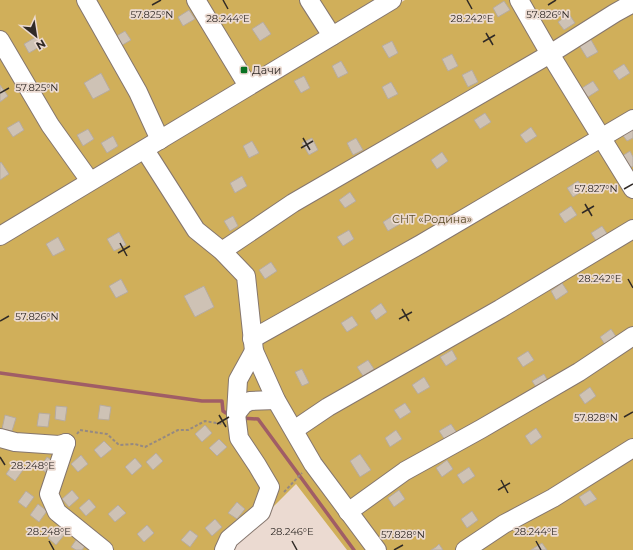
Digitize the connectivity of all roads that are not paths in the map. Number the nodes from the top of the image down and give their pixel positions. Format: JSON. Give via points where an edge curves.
{"nodes":[{"id":1,"x":86,"y":0,"type":"edge"},
{"id":2,"x":196,"y":0,"type":"edge"},
{"id":3,"x":309,"y":0,"type":"edge"},
{"id":4,"x":392,"y":0,"type":"edge"},
{"id":5,"x":519,"y":0,"type":"edge"},
{"id":6,"x":633,"y":3,"type":"edge"},
{"id":7,"x":332,"y":36,"type":"junction"},
{"id":8,"x":0,"y":40,"type":"edge"},
{"id":9,"x":550,"y":54,"type":"junction"},
{"id":10,"x":248,"y":86,"type":"junction"},
{"id":11,"x":633,"y":119,"type":"edge"},
{"id":12,"x":601,"y":138,"type":"junction"},
{"id":13,"x":160,"y":140,"type":"junction"},
{"id":14,"x":145,"y":150,"type":"junction"},
{"id":15,"x":90,"y":181,"type":"junction"},
{"id":16,"x":633,"y":189,"type":"edge"},
{"id":17,"x":633,"y":229,"type":"edge"},
{"id":18,"x":2,"y":230,"type":"edge"},
{"id":19,"x":222,"y":251,"type":"junction"},
{"id":20,"x":633,"y":336,"type":"edge"},
{"id":21,"x":253,"y":345,"type":"junction"},
{"id":22,"x":276,"y":400,"type":"junction"},
{"id":23,"x":236,"y":414,"type":"junction"},
{"id":24,"x":294,"y":430,"type":"junction"},
{"id":25,"x":0,"y":438,"type":"edge"},
{"id":26,"x":633,"y":448,"type":"edge"},
{"id":27,"x":348,"y":512,"type":"junction"},
{"id":28,"x":104,"y":550,"type":"edge"},
{"id":29,"x":224,"y":550,"type":"edge"},
{"id":30,"x":377,"y":550,"type":"edge"},
{"id":31,"x":465,"y":550,"type":"edge"}],
"edges":[{"from":1,"to":13,"type":"street","via":[[138,92]]},
{"from":2,"to":10,"type":"street"},
{"from":3,"to":7,"type":"street"},
{"from":4,"to":7,"type":"street"},
{"from":5,"to":9,"type":"street"},
{"from":6,"to":9,"type":"street"},
{"from":7,"to":10,"type":"street"},
{"from":8,"to":15,"type":"street","via":[[50,124]]},
{"from":9,"to":12,"type":"street"},
{"from":9,"to":19,"type":"street","via":[[293,203]]},
{"from":10,"to":13,"type":"street"},
{"from":11,"to":12,"type":"street"},
{"from":12,"to":16,"type":"street"},
{"from":12,"to":21,"type":"street"},
{"from":13,"to":14,"type":"street"},
{"from":14,"to":15,"type":"street"},
{"from":14,"to":19,"type":"street","via":[[196,230]]},
{"from":15,"to":18,"type":"street"},
{"from":17,"to":24,"type":"street","via":[[500,309],[328,407]]},
{"from":19,"to":21,"type":"street","via":[[246,276]]},
{"from":20,"to":27,"type":"street","via":[[578,372],[405,471]]},
{"from":21,"to":22,"type":"street"},
{"from":21,"to":23,"type":"street","via":[[238,380]]},
{"from":22,"to":23,"type":"street","via":[[250,401]]},
{"from":22,"to":24,"type":"street"},
{"from":23,"to":29,"type":"street","via":[[239,438],[270,487],[261,512],[229,539]]},
{"from":24,"to":27,"type":"street","via":[[313,464]]},
{"from":25,"to":28,"type":"street","via":[[59,446],[66,443],[49,494],[57,512]]},
{"from":26,"to":31,"type":"street"},
{"from":27,"to":30,"type":"street"}]}
